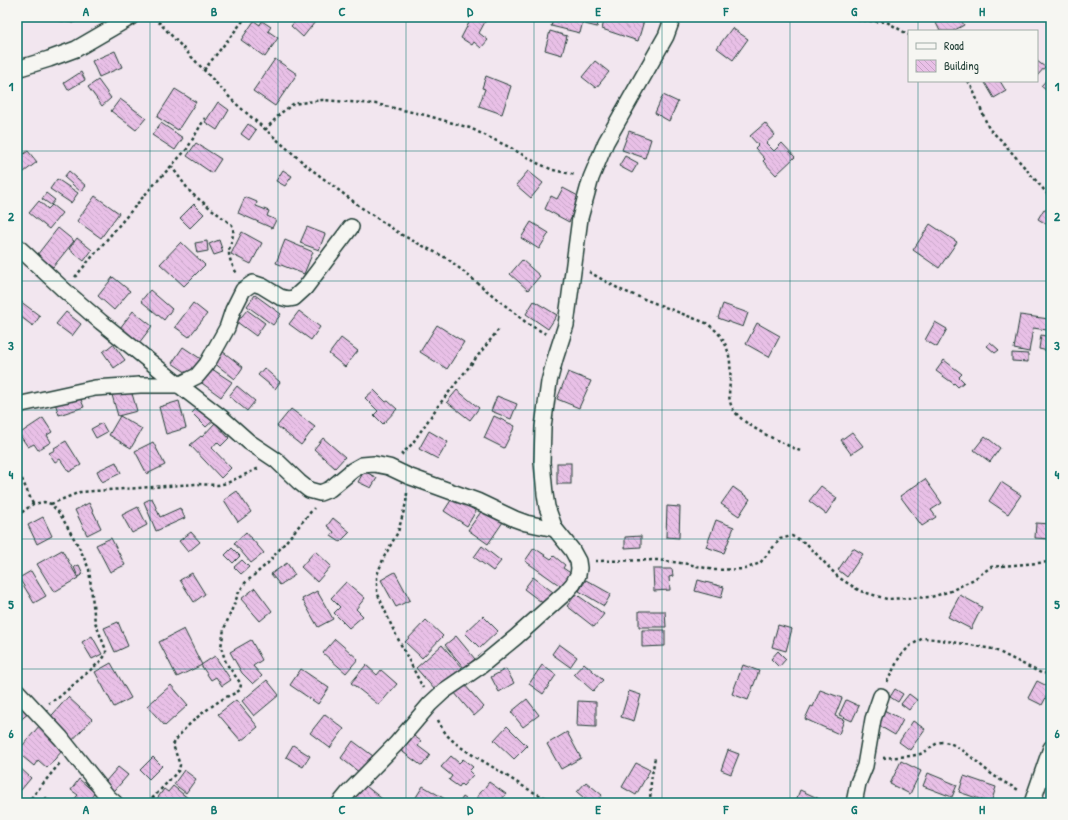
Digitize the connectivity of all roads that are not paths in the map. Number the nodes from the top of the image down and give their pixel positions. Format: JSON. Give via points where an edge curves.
{"nodes":[{"id":1,"x":131,"y":17,"type":"edge"},
{"id":2,"x":673,"y":17,"type":"edge"},
{"id":3,"x":17,"y":69,"type":"edge"},
{"id":4,"x":351,"y":227,"type":"dead end"},
{"id":5,"x":17,"y":246,"type":"edge"},
{"id":6,"x":179,"y":385,"type":"junction"},
{"id":7,"x":17,"y":405,"type":"edge"},
{"id":8,"x":555,"y":528,"type":"junction"},
{"id":9,"x":17,"y":691,"type":"edge"},
{"id":10,"x":881,"y":696,"type":"road end"},
{"id":11,"x":1051,"y":748,"type":"edge"},
{"id":12,"x":1033,"y":801,"type":"edge"},
{"id":13,"x":115,"y":803,"type":"edge"},
{"id":14,"x":340,"y":803,"type":"edge"},
{"id":15,"x":854,"y":803,"type":"edge"}],
"edges":[{"from":1,"to":3,"type":"street","via":[[76,49]]},
{"from":2,"to":8,"type":"street","via":[[666,36],[606,142],[591,178],[580,218],[566,325],[549,382],[542,434],[545,494]]},
{"from":4,"to":6,"type":"street","via":[[305,288],[294,298],[280,297],[253,283],[243,290],[227,328],[207,364],[197,376]]},
{"from":5,"to":6,"type":"street","via":[[101,322]]},
{"from":6,"to":7,"type":"street","via":[[95,388]]},
{"from":6,"to":8,"type":"street","via":[[249,442],[276,460],[309,490],[320,493],[330,489],[353,470],[374,464],[389,467],[477,501],[515,520]]},
{"from":8,"to":14,"type":"street","via":[[578,561],[578,575],[573,584],[516,637],[430,704]]},
{"from":9,"to":13,"type":"street"},
{"from":10,"to":15,"type":"street"},
{"from":11,"to":12,"type":"street"}]}
